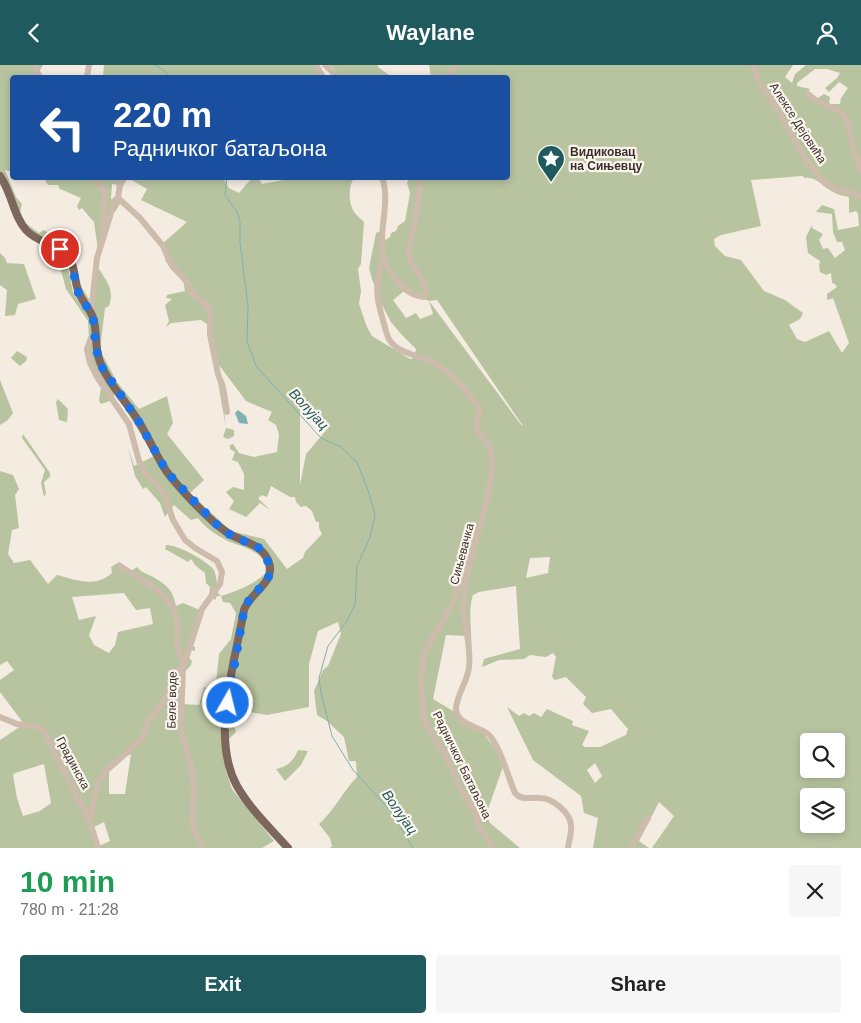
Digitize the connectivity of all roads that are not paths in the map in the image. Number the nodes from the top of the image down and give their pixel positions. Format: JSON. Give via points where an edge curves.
{"nodes":[{"id":1,"x":326,"y":65,"type":"edge"},
{"id":2,"x":456,"y":65,"type":"edge"},
{"id":3,"x":752,"y":65,"type":"edge"},
{"id":4,"x":336,"y":75,"type":"edge"},
{"id":5,"x":448,"y":75,"type":"edge"},
{"id":6,"x":808,"y":94,"type":"dead end"},
{"id":7,"x":861,"y":171,"type":"edge"},
{"id":8,"x":0,"y":176,"type":"edge"},
{"id":9,"x":95,"y":180,"type":"edge"},
{"id":10,"x":121,"y":180,"type":"edge"},
{"id":11,"x":383,"y":180,"type":"edge"},
{"id":12,"x":421,"y":180,"type":"edge"},
{"id":13,"x":861,"y":196,"type":"edge"},
{"id":14,"x":118,"y":198,"type":"junction"},
{"id":15,"x":102,"y":237,"type":"junction"},
{"id":16,"x":383,"y":257,"type":"junction"},
{"id":17,"x":91,"y":313,"type":"junction"},
{"id":18,"x":96,"y":336,"type":"junction"},
{"id":19,"x":227,"y":412,"type":"dead end"},
{"id":20,"x":474,"y":551,"type":"junction"},
{"id":21,"x":120,"y":566,"type":"dead end"},
{"id":22,"x":184,"y":662,"type":"junction"},
{"id":23,"x":0,"y":717,"type":"edge"},
{"id":24,"x":648,"y":818,"type":"dead end"},
{"id":25,"x":90,"y":822,"type":"junction"},
{"id":26,"x":98,"y":848,"type":"edge"},
{"id":27,"x":203,"y":848,"type":"edge"},
{"id":28,"x":288,"y":848,"type":"edge"},
{"id":29,"x":493,"y":848,"type":"edge"},
{"id":30,"x":568,"y":848,"type":"edge"},
{"id":31,"x":631,"y":848,"type":"edge"}],
"edges":[{"from":1,"to":4,"type":"street"},
{"from":2,"to":5,"type":"street"},
{"from":3,"to":13,"type":"street","name":"Алексе Дејовића","via":[[758,82],[819,176],[834,188]]},
{"from":6,"to":7,"type":"street","via":[[842,112],[848,122]]},
{"from":8,"to":17,"type":"main road","via":[[28,233],[60,249],[69,259],[78,292]]},
{"from":9,"to":15,"type":"street","via":[[105,193]]},
{"from":10,"to":14,"type":"street"},
{"from":11,"to":16,"type":"street"},
{"from":12,"to":16,"type":"street","via":[[408,252],[427,291],[424,297],[401,286]]},
{"from":14,"to":15,"type":"street"},
{"from":14,"to":19,"type":"street","via":[[163,246],[172,266],[188,283],[193,295],[206,303]]},
{"from":15,"to":17,"type":"street"},
{"from":16,"to":20,"type":"street","name":"Сињевачка","via":[[376,292],[389,341],[403,351],[435,363],[459,381],[480,409],[476,427],[488,442],[492,455],[485,511]]},
{"from":17,"to":18,"type":"main road"},
{"from":18,"to":22,"type":"street","name":"Беле воде","via":[[88,345],[90,363],[129,424],[145,473],[165,495],[173,520],[185,540],[220,566],[220,584],[202,609]]},
{"from":18,"to":28,"type":"main road","via":[[96,349],[104,371],[130,407],[168,474],[219,527],[258,547],[268,561],[268,580],[250,598],[244,610],[230,687],[226,746],[231,772],[240,790]]},
{"from":20,"to":29,"type":"street","name":"Радничког Батаљона","via":[[465,566],[453,603],[424,653],[421,681],[424,720]]},
{"from":20,"to":30,"type":"street","name":"Сињевачка","via":[[464,592],[470,663],[456,711],[459,718],[488,734],[495,743],[518,797],[548,800],[568,817],[572,825]]},
{"from":21,"to":22,"type":"street","via":[[165,597],[175,613],[179,649]]},
{"from":22,"to":25,"type":"street","via":[[164,702],[148,721],[142,739],[96,783]]},
{"from":22,"to":27,"type":"street","name":"Беле воде","via":[[182,733],[194,786],[192,825]]},
{"from":23,"to":25,"type":"street","name":"Градинска","via":[[17,724],[35,726],[45,733]]},
{"from":24,"to":31,"type":"street"},
{"from":25,"to":26,"type":"street","name":"Градинска"}]}
